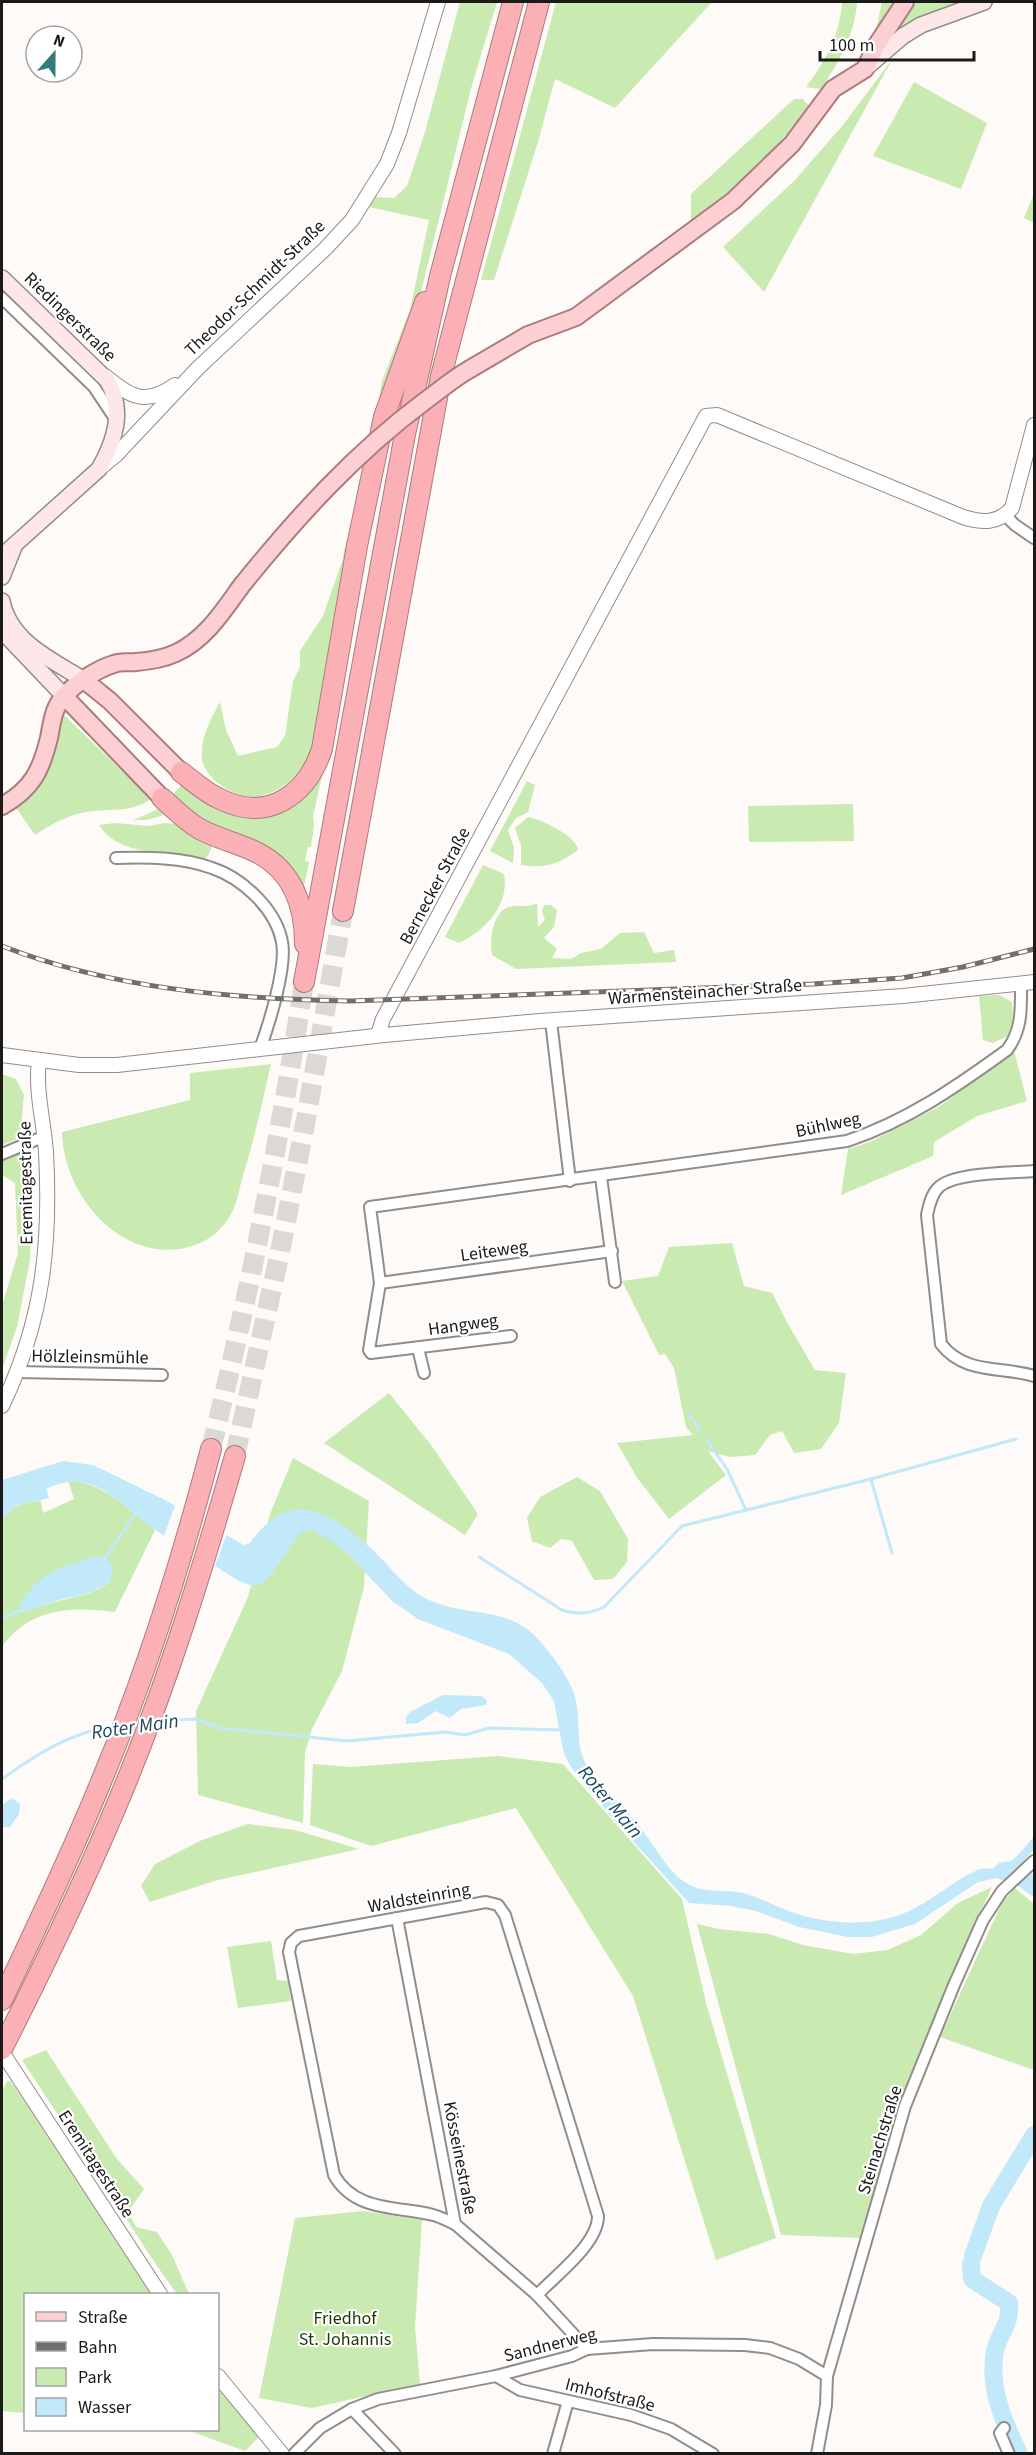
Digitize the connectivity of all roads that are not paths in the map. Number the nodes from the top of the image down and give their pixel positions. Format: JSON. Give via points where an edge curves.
{"nodes":[{"id":1,"x":438,"y":2,"type":"edge"},
{"id":2,"x":513,"y":2,"type":"edge"},
{"id":3,"x":538,"y":2,"type":"edge"},
{"id":4,"x":548,"y":2,"type":"edge"},
{"id":5,"x":905,"y":2,"type":"edge"},
{"id":6,"x":984,"y":2,"type":"edge"},
{"id":7,"x":526,"y":46,"type":"junction"},
{"id":8,"x":865,"y":69,"type":"junction"},
{"id":9,"x":440,"y":276,"type":"junction"},
{"id":10,"x":2,"y":278,"type":"edge"},
{"id":11,"x":2,"y":298,"type":"edge"},
{"id":12,"x":198,"y":368,"type":"junction"},
{"id":13,"x":100,"y":372,"type":"junction"},
{"id":14,"x":117,"y":422,"type":"junction"},
{"id":15,"x":1035,"y":425,"type":"edge"},
{"id":16,"x":99,"y":469,"type":"junction"},
{"id":17,"x":1005,"y":515,"type":"junction"},
{"id":18,"x":1035,"y":538,"type":"edge"},
{"id":19,"x":8,"y":551,"type":"edge"},
{"id":20,"x":2,"y":577,"type":"edge"},
{"id":21,"x":2,"y":601,"type":"edge"},
{"id":22,"x":2,"y":631,"type":"edge"},
{"id":23,"x":84,"y":680,"type":"junction"},
{"id":24,"x":64,"y":696,"type":"junction"},
{"id":25,"x":182,"y":772,"type":"joint"},
{"id":26,"x":162,"y":798,"type":"joint"},
{"id":27,"x":5,"y":804,"type":"edge"},
{"id":28,"x":116,"y":858,"type":"dead end"},
{"id":29,"x":343,"y":911,"type":"tunnel mouth"},
{"id":30,"x":1028,"y":984,"type":"edge"},
{"id":31,"x":551,"y":1021,"type":"junction"},
{"id":32,"x":378,"y":1035,"type":"junction"},
{"id":33,"x":260,"y":1049,"type":"junction"},
{"id":34,"x":2,"y":1055,"type":"edge"},
{"id":35,"x":39,"y":1061,"type":"junction"},
{"id":36,"x":45,"y":1136,"type":"junction"},
{"id":37,"x":2,"y":1154,"type":"edge"},
{"id":38,"x":1035,"y":1171,"type":"edge"},
{"id":39,"x":601,"y":1177,"type":"junction"},
{"id":40,"x":570,"y":1181,"type":"junction"},
{"id":41,"x":370,"y":1207,"type":"joint"},
{"id":42,"x":612,"y":1251,"type":"junction"},
{"id":43,"x":615,"y":1282,"type":"dead end"},
{"id":44,"x":380,"y":1283,"type":"junction"},
{"id":45,"x":511,"y":1336,"type":"dead end"},
{"id":46,"x":418,"y":1348,"type":"junction"},
{"id":47,"x":18,"y":1372,"type":"junction"},
{"id":48,"x":424,"y":1373,"type":"dead end"},
{"id":49,"x":162,"y":1376,"type":"dead end"},
{"id":50,"x":1035,"y":1376,"type":"edge"},
{"id":51,"x":2,"y":1406,"type":"edge"},
{"id":52,"x":211,"y":1449,"type":"tunnel mouth"},
{"id":53,"x":235,"y":1456,"type":"tunnel mouth"},
{"id":54,"x":1032,"y":1864,"type":"edge"},
{"id":55,"x":397,"y":1918,"type":"junction"},
{"id":56,"x":2,"y":2000,"type":"edge"},
{"id":57,"x":2,"y":2051,"type":"edge"},
{"id":58,"x":454,"y":2224,"type":"junction"},
{"id":59,"x":159,"y":2293,"type":"edge"},
{"id":60,"x":537,"y":2295,"type":"junction"},
{"id":61,"x":587,"y":2349,"type":"junction"},
{"id":62,"x":496,"y":2376,"type":"junction"},
{"id":63,"x":827,"y":2376,"type":"junction"},
{"id":64,"x":219,"y":2377,"type":"edge"},
{"id":65,"x":568,"y":2401,"type":"junction"},
{"id":66,"x":352,"y":2409,"type":"junction"},
{"id":67,"x":1004,"y":2428,"type":"dead end"},
{"id":68,"x":282,"y":2454,"type":"edge"},
{"id":69,"x":294,"y":2454,"type":"edge"},
{"id":70,"x":394,"y":2454,"type":"edge"},
{"id":71,"x":553,"y":2454,"type":"edge"},
{"id":72,"x":713,"y":2454,"type":"edge"},
{"id":73,"x":817,"y":2454,"type":"edge"},
{"id":74,"x":1009,"y":2454,"type":"edge"}],
"edges":[{"from":1,"to":12,"type":"street","name":"Theodor-Schmidt-Straße","via":[[399,133],[370,195],[328,247]]},
{"from":2,"to":9,"type":"highway"},
{"from":3,"to":7,"type":"highway"},
{"from":4,"to":7,"type":"highway"},
{"from":5,"to":8,"type":"main road"},
{"from":6,"to":8,"type":"main road","via":[[921,25]]},
{"from":7,"to":29,"type":"highway","via":[[441,376]]},
{"from":8,"to":23,"type":"main road","bridge":true,"via":[[833,89],[792,144],[733,201],[576,317],[528,335],[470,369],[406,415],[301,514],[208,630],[188,646],[158,658],[115,663]]},
{"from":9,"to":25,"type":"highway","via":[[422,308],[384,417],[317,763],[306,783],[288,798],[266,806],[246,807],[219,799]]},
{"from":9,"to":26,"type":"highway","via":[[405,434],[304,982],[302,909],[290,883],[270,861],[198,828]]},
{"from":10,"to":13,"type":"main road","name":"Riedingerstraße"},
{"from":11,"to":14,"type":"street","name":"Riedingerstraße","via":[[94,387]]},
{"from":12,"to":13,"type":"street","via":[[166,392],[146,398],[126,393]]},
{"from":12,"to":16,"type":"street","name":"Theodor-Schmidt-Straße"},
{"from":13,"to":14,"type":"main road","name":"Riedingerstraße","via":[[115,398]]},
{"from":14,"to":16,"type":"main road","name":"Riedingerstraße","via":[[109,452]]},
{"from":15,"to":17,"type":"street","via":[[1016,499]]},
{"from":16,"to":19,"type":"main road","name":"Theodor-Schmidt-Straße"},
{"from":17,"to":18,"type":"street"},
{"from":17,"to":32,"type":"street","name":"Bernecker Straße","via":[[986,521],[963,517],[710,415],[383,1019]]},
{"from":19,"to":20,"type":"main road"},
{"from":21,"to":23,"type":"main road","via":[[21,638]]},
{"from":22,"to":24,"type":"main road"},
{"from":23,"to":24,"type":"main road"},
{"from":23,"to":25,"type":"main road"},
{"from":24,"to":26,"type":"main road"},
{"from":24,"to":27,"type":"main road","via":[[52,718],[36,776],[20,795]]},
{"from":28,"to":33,"type":"street","via":[[146,857],[212,868],[230,877],[265,906],[283,943],[275,1000]]},
{"from":30,"to":31,"type":"street","name":"Warmensteinacher Straße"},
{"from":30,"to":39,"type":"street","name":"Bühlweg","via":[[1020,1026],[1007,1050],[938,1099],[873,1132],[839,1143]]},
{"from":31,"to":32,"type":"street","name":"Warmensteinacher Straße"},
{"from":31,"to":40,"type":"street"},
{"from":32,"to":33,"type":"street"},
{"from":33,"to":35,"type":"street","via":[[117,1065]]},
{"from":34,"to":35,"type":"street"},
{"from":35,"to":36,"type":"street","name":"Eremitagestraße","via":[[37,1076]]},
{"from":36,"to":37,"type":"street"},
{"from":36,"to":47,"type":"street","name":"Eremitagestraße","via":[[45,1262],[34,1322]]},
{"from":38,"to":50,"type":"street","via":[[950,1180],[938,1188],[927,1215],[941,1344],[962,1363]]},
{"from":39,"to":40,"type":"street","name":"Bühlweg"},
{"from":39,"to":42,"type":"street"},
{"from":40,"to":41,"type":"street","name":"Bühlweg"},
{"from":41,"to":44,"type":"street","name":"Hangweg"},
{"from":42,"to":43,"type":"street"},
{"from":42,"to":44,"type":"street","name":"Leiteweg"},
{"from":44,"to":46,"type":"street","name":"Hangweg","via":[[369,1350],[375,1354]]},
{"from":45,"to":46,"type":"street","name":"Hangweg"},
{"from":46,"to":48,"type":"street","name":"Hangweg"},
{"from":47,"to":49,"type":"street","name":"Hölzleinsmühle"},
{"from":47,"to":51,"type":"street","name":"Eremitagestraße"},
{"from":52,"to":56,"type":"highway","via":[[144,1670],[118,1740]]},
{"from":53,"to":57,"type":"highway","via":[[144,1736],[66,1919]]},
{"from":54,"to":63,"type":"street","name":"Steinachstraße","via":[[1002,1891],[982,1920],[905,2106]]},
{"from":55,"to":58,"type":"street","name":"Kösseinestraße"},
{"from":55,"to":58,"type":"street","name":"Waldsteinring","via":[[299,1936],[291,1943],[289,1952],[334,2175],[340,2186],[364,2202],[435,2215]]},
{"from":55,"to":60,"type":"street","name":"Waldsteinring","via":[[486,1902],[498,1905],[505,1914],[598,2227],[592,2239]]},
{"from":57,"to":59,"type":"street","name":"Eremitagestraße"},
{"from":58,"to":60,"type":"street","name":"Kösseinestraße"},
{"from":60,"to":61,"type":"street","name":"Kösseinestraße"},
{"from":61,"to":62,"type":"street","name":"Sandnerweg"},
{"from":61,"to":63,"type":"street","name":"Sandnerweg","via":[[653,2344],[745,2345],[770,2348]]},
{"from":62,"to":65,"type":"street","name":"Imhofstraße","via":[[520,2390]]},
{"from":62,"to":66,"type":"street","name":"Sandnerweg","via":[[378,2399]]},
{"from":63,"to":73,"type":"street","name":"Steinachstraße"},
{"from":64,"to":68,"type":"street"},
{"from":65,"to":71,"type":"street"},
{"from":65,"to":72,"type":"street","name":"Imhofstraße","via":[[632,2415]]},
{"from":66,"to":69,"type":"street","name":"Sandnerweg","via":[[320,2428]]},
{"from":66,"to":70,"type":"street"},
{"from":67,"to":74,"type":"street","via":[[1000,2433]]}]}
